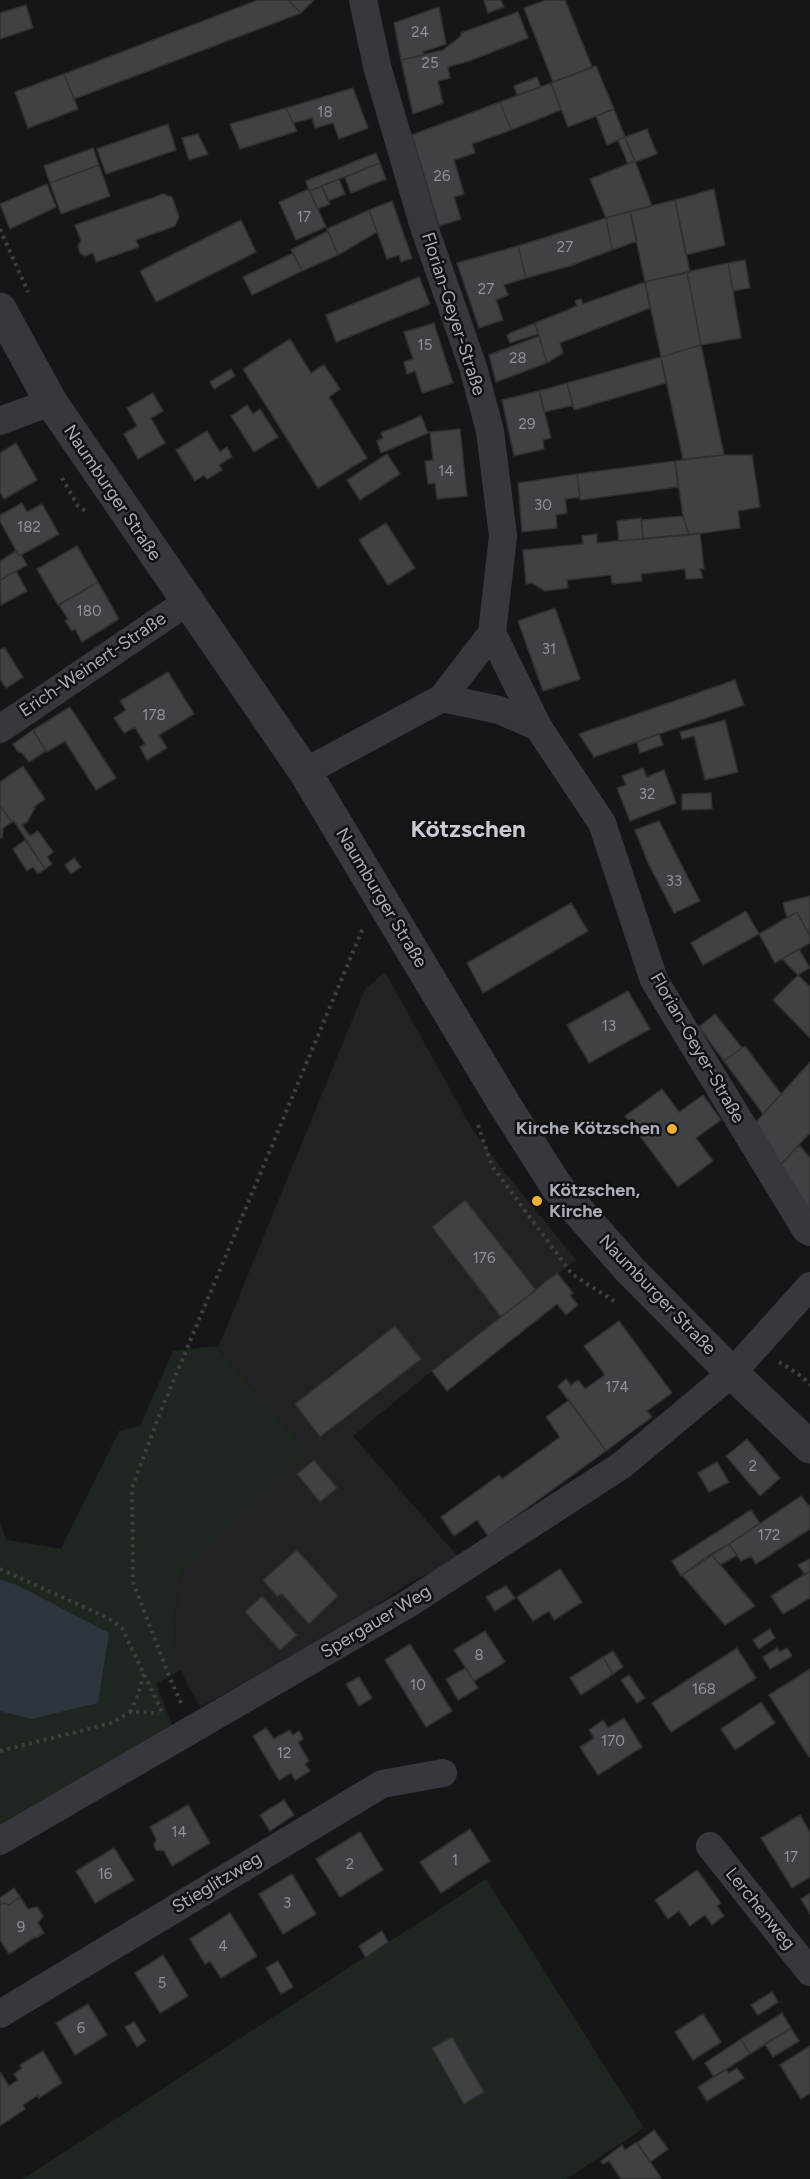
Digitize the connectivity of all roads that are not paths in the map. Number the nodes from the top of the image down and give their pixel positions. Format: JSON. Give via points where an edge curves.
{"nodes":[{"id":1,"x":363,"y":0,"type":"edge"},
{"id":2,"x":0,"y":309,"type":"edge"},
{"id":3,"x":51,"y":402,"type":"junction"},
{"id":4,"x":0,"y":421,"type":"edge"},
{"id":5,"x":187,"y":602,"type":"junction"},
{"id":6,"x":492,"y":633,"type":"junction"},
{"id":7,"x":441,"y":698,"type":"junction"},
{"id":8,"x":538,"y":727,"type":"junction"},
{"id":9,"x":0,"y":729,"type":"edge"},
{"id":10,"x":305,"y":772,"type":"junction"},
{"id":11,"x":810,"y":1233,"type":"edge"},
{"id":12,"x":810,"y":1286,"type":"edge"},
{"id":13,"x":732,"y":1373,"type":"junction"},
{"id":14,"x":810,"y":1447,"type":"edge"},
{"id":15,"x":443,"y":1773,"type":"dead end"},
{"id":16,"x":0,"y":1841,"type":"edge"},
{"id":17,"x":710,"y":1846,"type":"dead end"},
{"id":18,"x":810,"y":1972,"type":"edge"},
{"id":19,"x":0,"y":2014,"type":"edge"}],
"edges":[{"from":1,"to":6,"type":"street","name":"Florian-Geyer-Straße","via":[[381,82],[490,431],[503,536]]},
{"from":2,"to":3,"type":"street","name":"Naumburger Straße"},
{"from":3,"to":4,"type":"street"},
{"from":3,"to":5,"type":"street","name":"Naumburger Straße"},
{"from":5,"to":9,"type":"street","name":"Erich-Weinert-Straße"},
{"from":5,"to":10,"type":"street","name":"Naumburger Straße"},
{"from":6,"to":7,"type":"street"},
{"from":6,"to":8,"type":"street","name":"Florian-Geyer-Straße"},
{"from":7,"to":8,"type":"street","via":[[499,710]]},
{"from":7,"to":10,"type":"street"},
{"from":8,"to":11,"type":"street","name":"Florian-Geyer-Straße","via":[[602,823],[654,980]]},
{"from":10,"to":13,"type":"street","name":"Naumburger Straße","via":[[557,1186],[630,1270]]},
{"from":12,"to":13,"type":"street","name":"Spergauer Weg"},
{"from":13,"to":14,"type":"street","name":"Naumburger Straße"},
{"from":13,"to":16,"type":"street","name":"Spergauer Weg","via":[[622,1465],[408,1604]]},
{"from":15,"to":19,"type":"street","name":"Stieglitzweg","via":[[382,1784]]},
{"from":17,"to":18,"type":"street","name":"Lerchenweg"}]}
